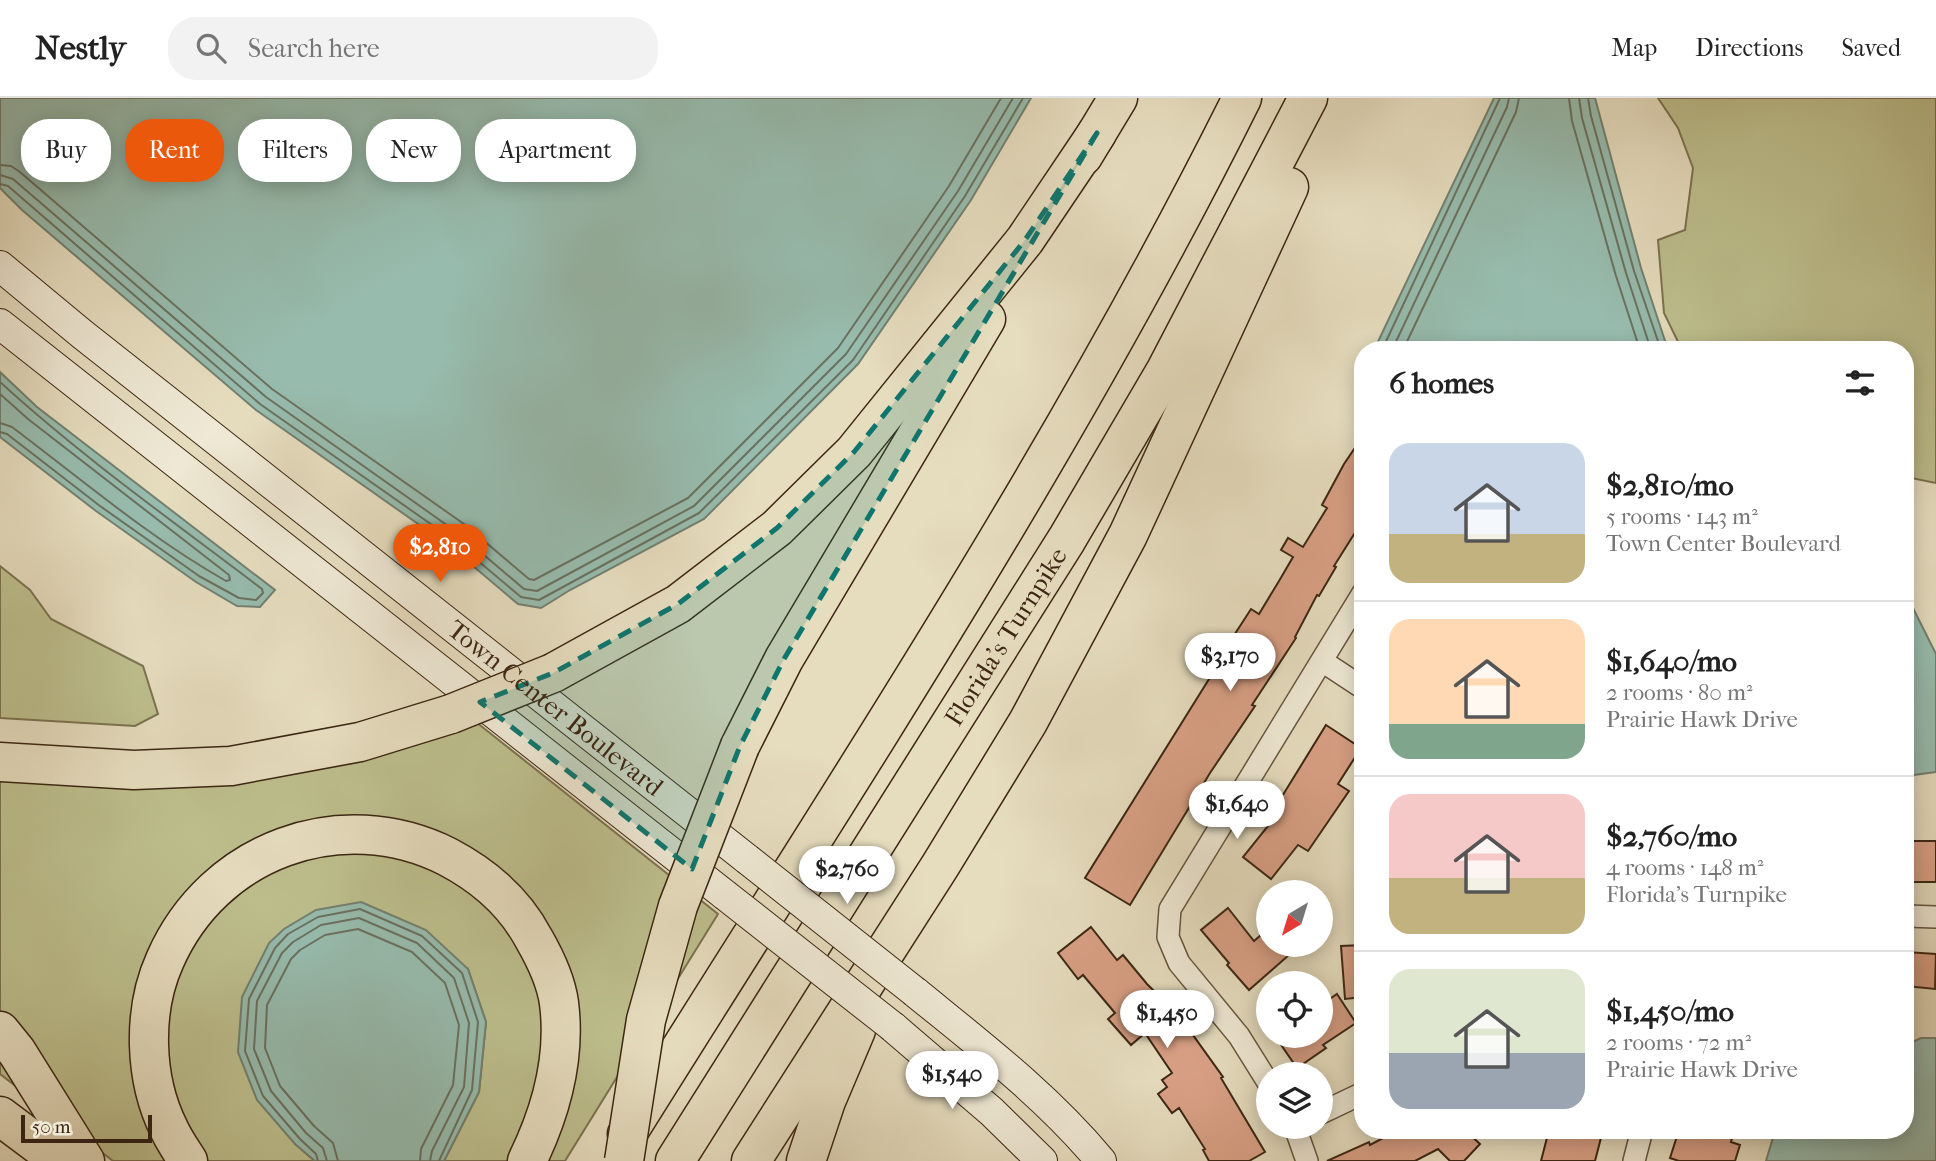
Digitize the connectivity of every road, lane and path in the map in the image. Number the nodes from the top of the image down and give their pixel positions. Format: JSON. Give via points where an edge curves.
{"nodes":[{"id":1,"x":1118,"y":98,"type":"edge"},
{"id":2,"x":1242,"y":98,"type":"edge"},
{"id":3,"x":1308,"y":98,"type":"edge"},
{"id":4,"x":1328,"y":98,"type":"edge"},
{"id":5,"x":1097,"y":133,"type":"junction"},
{"id":6,"x":0,"y":266,"type":"edge"},
{"id":7,"x":0,"y":324,"type":"edge"},
{"id":8,"x":1354,"y":608,"type":"edge"},
{"id":9,"x":1322,"y":661,"type":"junction"},
{"id":10,"x":1354,"y":682,"type":"edge"},
{"id":11,"x":0,"y":762,"type":"edge"},
{"id":12,"x":940,"y":866,"type":"junction"},
{"id":13,"x":1914,"y":916,"type":"edge"},
{"id":14,"x":1936,"y":917,"type":"edge"},
{"id":15,"x":0,"y":1031,"type":"edge"},
{"id":16,"x":1256,"y":1063,"type":"edge"},
{"id":17,"x":1354,"y":1097,"type":"edge"},
{"id":18,"x":1333,"y":1107,"type":"edge"},
{"id":19,"x":5,"y":1118,"type":"edge"},
{"id":20,"x":1299,"y":1139,"type":"edge"},
{"id":21,"x":1640,"y":1139,"type":"edge"},
{"id":22,"x":60,"y":1161,"type":"edge"},
{"id":23,"x":85,"y":1161,"type":"edge"},
{"id":24,"x":188,"y":1161,"type":"edge"},
{"id":25,"x":527,"y":1161,"type":"edge"},
{"id":26,"x":610,"y":1161,"type":"edge"},
{"id":27,"x":624,"y":1161,"type":"edge"},
{"id":28,"x":675,"y":1161,"type":"edge"},
{"id":29,"x":751,"y":1161,"type":"edge"},
{"id":30,"x":806,"y":1161,"type":"edge"},
{"id":31,"x":1042,"y":1161,"type":"edge"},
{"id":32,"x":1101,"y":1161,"type":"edge"},
{"id":33,"x":1307,"y":1161,"type":"edge"},
{"id":34,"x":1634,"y":1161,"type":"edge"}],
"edges":[{"from":1,"to":5,"type":"highway"},
{"from":2,"to":26,"type":"highway","via":[[1199,185],[1016,512]]},
{"from":3,"to":28,"type":"highway","name":"Florida's Turnpike","via":[[1166,370],[1068,539]]},
{"from":4,"to":12,"type":"highway","via":[[1128,535],[1028,722]]},
{"from":5,"to":11,"type":"highway","bridge":true,"via":[[1026,240],[854,452],[777,528],[678,604],[553,673],[451,714],[360,742],[231,766],[134,770]]},
{"from":5,"to":27,"type":"highway","bridge":true,"via":[[784,659],[740,746],[678,906],[646,1020]]},
{"from":6,"to":32,"type":"main road","name":"Town Center Boulevard","bridge":true,"via":[[915,992],[1017,1076]]},
{"from":7,"to":31,"type":"main road","name":"Town Center Boulevard","bridge":true,"via":[[893,1027]]},
{"from":8,"to":9,"type":"street"},
{"from":9,"to":10,"type":"street"},
{"from":9,"to":16,"type":"street","via":[[1170,909],[1168,937],[1179,963]]},
{"from":12,"to":29,"type":"highway"},
{"from":12,"to":30,"type":"highway","via":[[849,1043]]},
{"from":13,"to":14,"type":"street"},
{"from":15,"to":23,"type":"highway"},
{"from":17,"to":18,"type":"street"},
{"from":19,"to":22,"type":"highway"},
{"from":20,"to":33,"type":"street"},
{"from":21,"to":34,"type":"street"},
{"from":24,"to":25,"type":"highway","via":[[168,1128],[155,1087],[149,1044],[157,978],[170,947],[208,894],[228,877],[267,853],[304,840],[345,834],[388,836],[466,866],[501,893],[527,925],[546,960],[559,1001],[561,1045],[556,1083]]}]}
